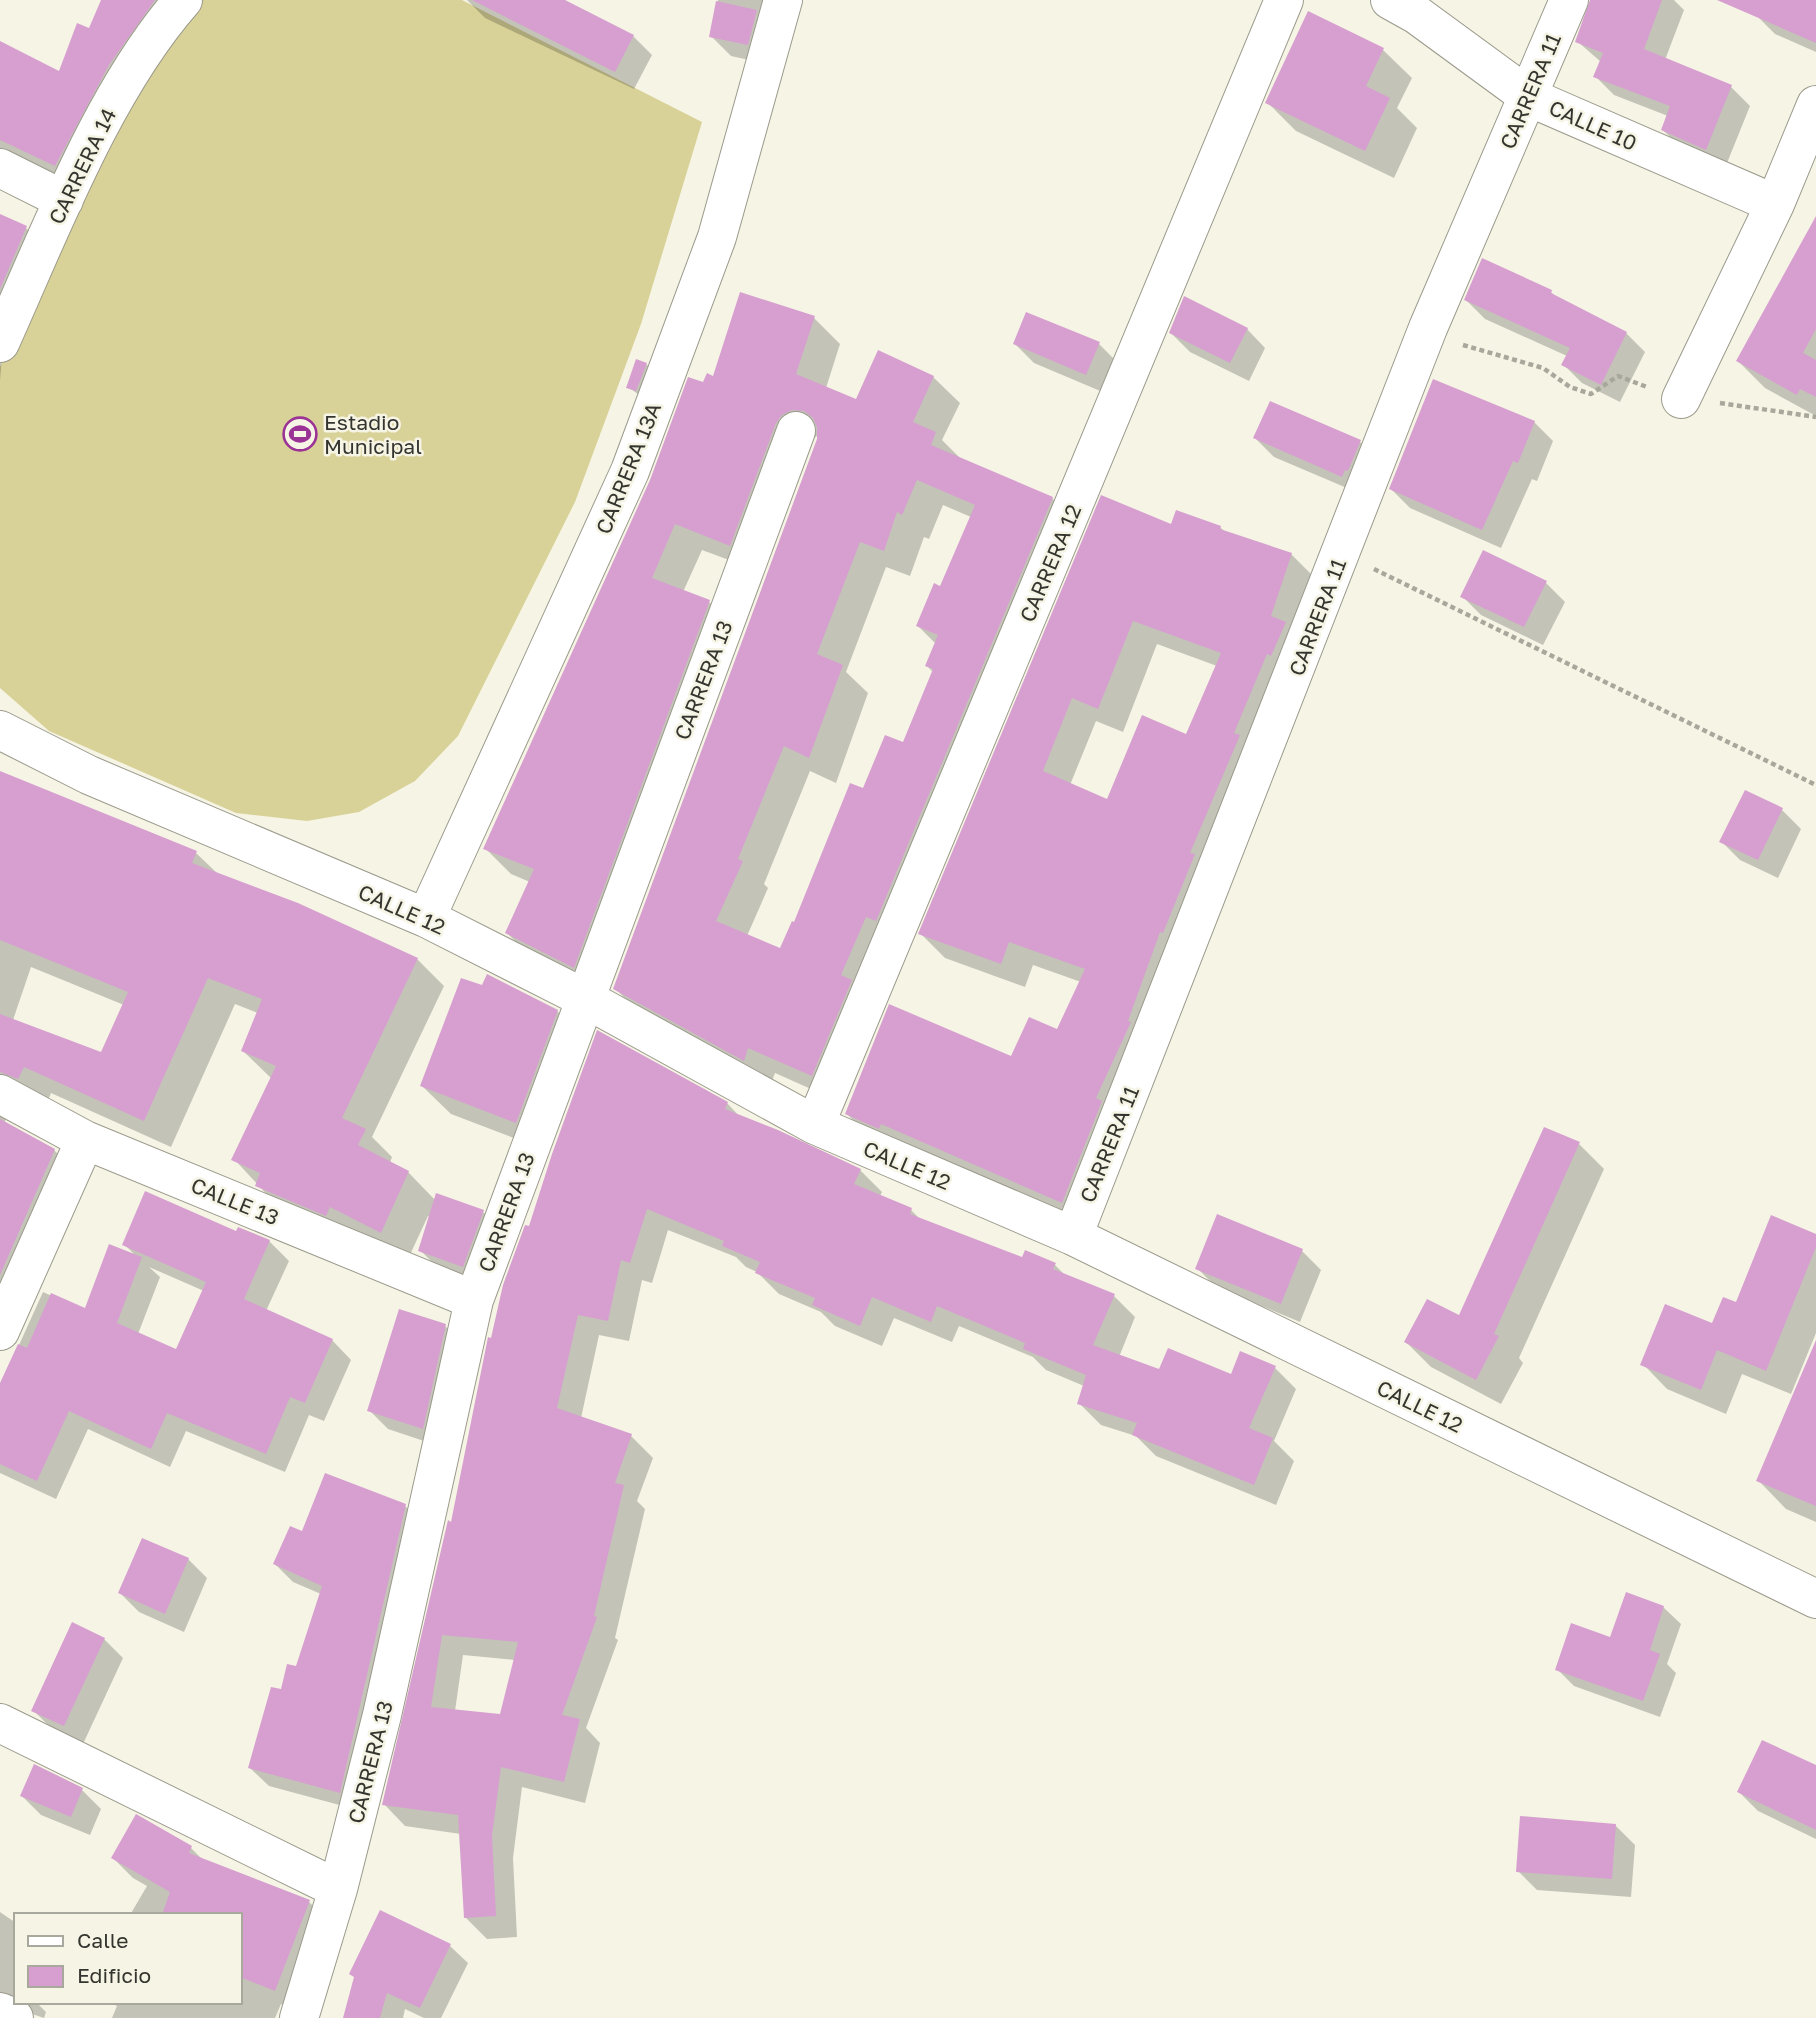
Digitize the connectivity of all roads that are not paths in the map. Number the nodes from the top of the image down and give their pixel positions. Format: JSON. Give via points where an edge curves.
{"nodes":[{"id":1,"x":183,"y":0,"type":"edge"},
{"id":2,"x":783,"y":0,"type":"edge"},
{"id":3,"x":1284,"y":0,"type":"edge"},
{"id":4,"x":1390,"y":0,"type":"edge"},
{"id":5,"x":1569,"y":0,"type":"edge"},
{"id":6,"x":1529,"y":97,"type":"junction"},
{"id":7,"x":1816,"y":105,"type":"edge"},
{"id":8,"x":0,"y":168,"type":"edge"},
{"id":9,"x":64,"y":200,"type":"junction"},
{"id":10,"x":1775,"y":204,"type":"junction"},
{"id":11,"x":0,"y":343,"type":"edge"},
{"id":12,"x":1681,"y":399,"type":"road end"},
{"id":13,"x":796,"y":431,"type":"dead end"},
{"id":14,"x":0,"y":730,"type":"edge"},
{"id":15,"x":426,"y":918,"type":"junction"},
{"id":16,"x":584,"y":998,"type":"junction"},
{"id":17,"x":0,"y":1094,"type":"edge"},
{"id":18,"x":815,"y":1125,"type":"junction"},
{"id":19,"x":85,"y":1140,"type":"junction"},
{"id":20,"x":1073,"y":1236,"type":"junction"},
{"id":21,"x":474,"y":1300,"type":"junction"},
{"id":22,"x":0,"y":1331,"type":"edge"},
{"id":23,"x":1816,"y":1599,"type":"edge"},
{"id":24,"x":0,"y":1723,"type":"edge"},
{"id":25,"x":338,"y":1889,"type":"junction"},
{"id":26,"x":0,"y":2011,"type":"edge"},
{"id":27,"x":14,"y":2018,"type":"edge"},
{"id":28,"x":299,"y":2018,"type":"edge"}],
"edges":[{"from":1,"to":9,"type":"street","name":"CARRERA 14","via":[[134,64]]},
{"from":2,"to":15,"type":"street","name":"CARRERA 13A","via":[[717,237],[630,471]]},
{"from":3,"to":18,"type":"street","name":"CARRERA 12"},
{"from":4,"to":6,"type":"street","name":"CALLE 10"},
{"from":5,"to":6,"type":"street","name":"CARRERA 11"},
{"from":6,"to":10,"type":"street","name":"CALLE 10"},
{"from":6,"to":20,"type":"street","name":"CARRERA 11","via":[[1428,328]]},
{"from":7,"to":10,"type":"street"},
{"from":8,"to":9,"type":"street"},
{"from":9,"to":11,"type":"street","name":"CARRERA 14"},
{"from":10,"to":12,"type":"street"},
{"from":13,"to":16,"type":"street","name":"CARRERA 13"},
{"from":14,"to":15,"type":"street","name":"CALLE 12","via":[[89,775]]},
{"from":15,"to":16,"type":"street","name":"CALLE 12"},
{"from":16,"to":18,"type":"street","name":"CALLE 12"},
{"from":16,"to":21,"type":"street","name":"CARRERA 13"},
{"from":17,"to":19,"type":"street","name":"CALLE 13"},
{"from":18,"to":20,"type":"street","name":"CALLE 12"},
{"from":19,"to":21,"type":"street","name":"CALLE 13"},
{"from":19,"to":22,"type":"street"},
{"from":20,"to":23,"type":"street","name":"CALLE 12"},
{"from":21,"to":25,"type":"street","name":"CARRERA 13","via":[[382,1715]]},
{"from":24,"to":25,"type":"street"},
{"from":25,"to":28,"type":"street","name":"CARRERA 13"},
{"from":26,"to":27,"type":"street"}]}
